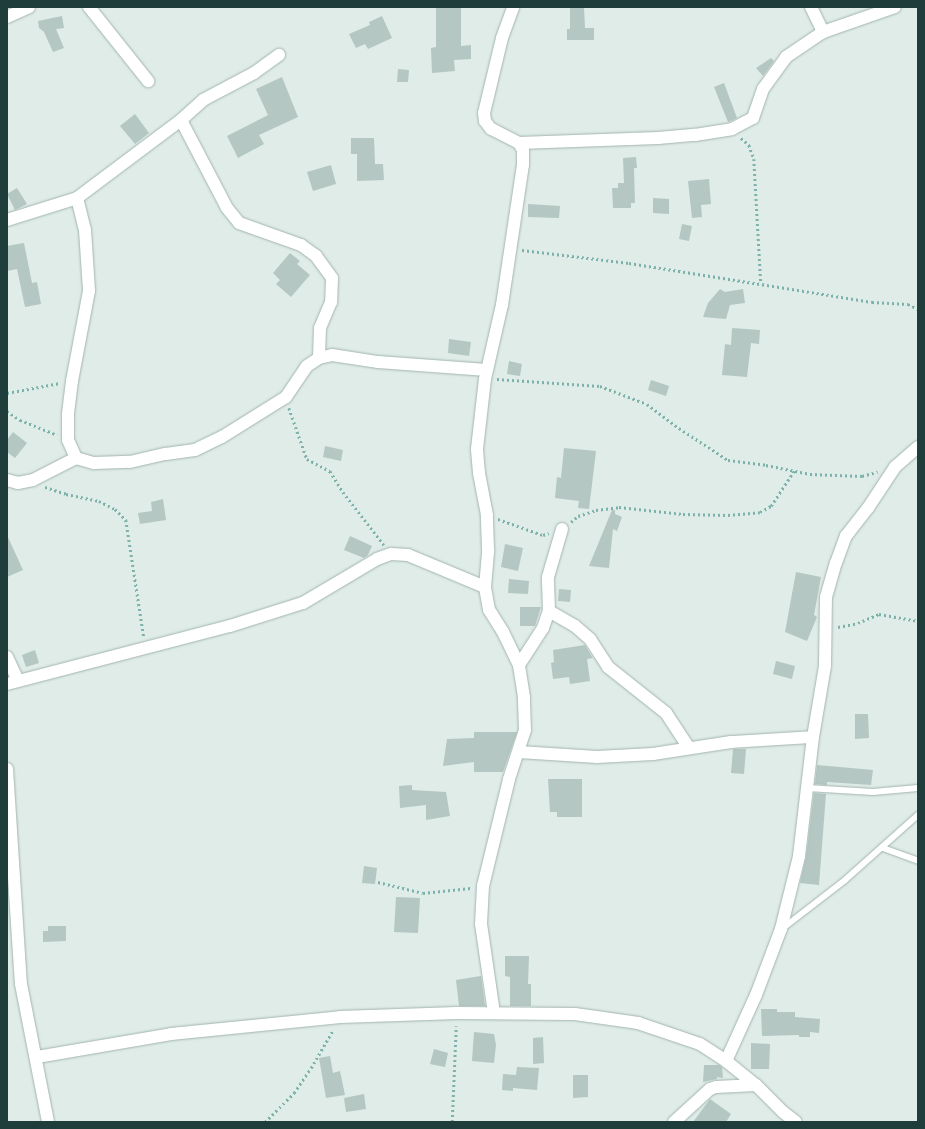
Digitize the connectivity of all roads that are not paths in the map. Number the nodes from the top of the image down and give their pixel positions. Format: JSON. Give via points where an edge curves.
{"nodes":[{"id":1,"x":29,"y":7,"type":"edge"},
{"id":2,"x":89,"y":7,"type":"edge"},
{"id":3,"x":513,"y":7,"type":"edge"},
{"id":4,"x":811,"y":7,"type":"edge"},
{"id":5,"x":895,"y":7,"type":"edge"},
{"id":6,"x":7,"y":17,"type":"edge"},
{"id":7,"x":823,"y":32,"type":"junction"},
{"id":8,"x":279,"y":55,"type":"dead end"},
{"id":9,"x":148,"y":81,"type":"dead end"},
{"id":10,"x":181,"y":120,"type":"junction"},
{"id":11,"x":519,"y":142,"type":"junction"},
{"id":12,"x":77,"y":198,"type":"junction"},
{"id":13,"x":7,"y":220,"type":"edge"},
{"id":14,"x":318,"y":358,"type":"junction"},
{"id":15,"x":486,"y":374,"type":"junction"},
{"id":16,"x":918,"y":448,"type":"edge"},
{"id":17,"x":76,"y":458,"type":"junction"},
{"id":18,"x":7,"y":480,"type":"edge"},
{"id":19,"x":562,"y":529,"type":"road end"},
{"id":20,"x":485,"y":587,"type":"junction"},
{"id":21,"x":549,"y":611,"type":"junction"},
{"id":22,"x":7,"y":657,"type":"edge"},
{"id":23,"x":519,"y":665,"type":"junction"},
{"id":24,"x":12,"y":683,"type":"edge"},
{"id":25,"x":813,"y":737,"type":"junction"},
{"id":26,"x":689,"y":748,"type":"junction"},
{"id":27,"x":519,"y":752,"type":"junction"},
{"id":28,"x":7,"y":769,"type":"edge"},
{"id":29,"x":807,"y":788,"type":"junction"},
{"id":30,"x":918,"y":788,"type":"edge"},
{"id":31,"x":918,"y":815,"type":"edge"},
{"id":32,"x":883,"y":848,"type":"junction"},
{"id":33,"x":918,"y":861,"type":"edge"},
{"id":34,"x":781,"y":929,"type":"junction"},
{"id":35,"x":494,"y":1013,"type":"junction"},
{"id":36,"x":37,"y":1057,"type":"junction"},
{"id":37,"x":726,"y":1060,"type":"junction"},
{"id":38,"x":756,"y":1085,"type":"junction"},
{"id":39,"x":48,"y":1122,"type":"edge"},
{"id":40,"x":674,"y":1122,"type":"edge"},
{"id":41,"x":796,"y":1122,"type":"edge"}],
"edges":[{"from":1,"to":6,"type":"street"},
{"from":2,"to":9,"type":"street"},
{"from":3,"to":11,"type":"street","via":[[502,38],[484,113],[485,121],[491,129]]},
{"from":4,"to":7,"type":"street"},
{"from":5,"to":7,"type":"street"},
{"from":7,"to":11,"type":"street","via":[[786,57],[763,89],[753,118],[732,129],[695,135]]},
{"from":8,"to":10,"type":"street","via":[[254,73],[203,100]]},
{"from":10,"to":12,"type":"street"},
{"from":10,"to":14,"type":"street","via":[[227,208],[239,223],[301,245],[316,256],[332,278],[331,302],[320,328]]},
{"from":11,"to":15,"type":"street","via":[[523,150],[523,165],[502,305]]},
{"from":12,"to":13,"type":"street"},
{"from":12,"to":17,"type":"street","via":[[85,230],[89,291],[68,416],[68,440]]},
{"from":14,"to":15,"type":"street","via":[[332,355]]},
{"from":14,"to":17,"type":"street","via":[[307,366],[286,396],[222,437],[195,450],[130,462],[94,463]]},
{"from":15,"to":20,"type":"street","via":[[477,449],[487,515]]},
{"from":16,"to":25,"type":"street","via":[[895,467],[846,536],[826,597],[825,666]]},
{"from":17,"to":18,"type":"street","via":[[33,480],[18,483]]},
{"from":19,"to":21,"type":"street","via":[[548,577]]},
{"from":20,"to":23,"type":"street","via":[[489,610]]},
{"from":20,"to":24,"type":"street","via":[[408,555],[391,554],[377,559],[304,603],[230,626]]},
{"from":21,"to":23,"type":"street","via":[[543,628]]},
{"from":21,"to":26,"type":"street","via":[[575,626],[590,639],[608,667],[666,713]]},
{"from":22,"to":24,"type":"street"},
{"from":23,"to":27,"type":"street","via":[[524,697],[525,730]]},
{"from":25,"to":26,"type":"street","via":[[731,742]]},
{"from":25,"to":29,"type":"street"},
{"from":26,"to":27,"type":"street","via":[[653,754],[597,757]]},
{"from":27,"to":35,"type":"street","via":[[509,779],[483,886],[481,924]]},
{"from":28,"to":36,"type":"street","via":[[21,984]]},
{"from":29,"to":30,"type":"lane","via":[[873,792]]},
{"from":29,"to":34,"type":"street","via":[[800,856]]},
{"from":31,"to":32,"type":"lane"},
{"from":32,"to":33,"type":"lane"},
{"from":32,"to":34,"type":"lane"},
{"from":34,"to":37,"type":"street","via":[[756,995]]},
{"from":35,"to":36,"type":"street","via":[[340,1017],[171,1034]]},
{"from":35,"to":37,"type":"street","via":[[575,1014],[638,1023],[700,1044]]},
{"from":36,"to":39,"type":"street"},
{"from":37,"to":38,"type":"street"},
{"from":38,"to":40,"type":"street","via":[[710,1089]]},
{"from":38,"to":41,"type":"street"}]}
